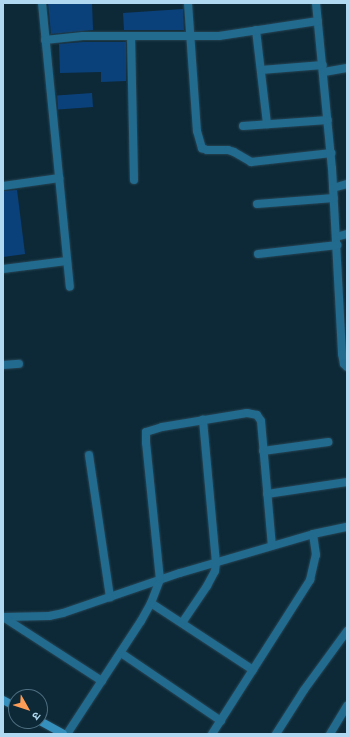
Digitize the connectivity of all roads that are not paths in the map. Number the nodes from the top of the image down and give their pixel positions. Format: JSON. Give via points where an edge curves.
{"nodes":[{"id":1,"x":42,"y":3,"type":"edge"},
{"id":2,"x":188,"y":3,"type":"edge"},
{"id":3,"x":316,"y":3,"type":"edge"},
{"id":4,"x":318,"y":21,"type":"junction"},
{"id":5,"x":256,"y":30,"type":"junction"},
{"id":6,"x":131,"y":36,"type":"junction"},
{"id":7,"x":191,"y":37,"type":"junction"},
{"id":8,"x":45,"y":40,"type":"junction"},
{"id":9,"x":323,"y":68,"type":"junction"},
{"id":10,"x":347,"y":68,"type":"edge"},
{"id":11,"x":261,"y":70,"type":"junction"},
{"id":12,"x":328,"y":120,"type":"junction"},
{"id":13,"x":267,"y":124,"type":"junction"},
{"id":14,"x":243,"y":126,"type":"dead end"},
{"id":15,"x":331,"y":153,"type":"junction"},
{"id":16,"x":59,"y":178,"type":"junction"},
{"id":17,"x":134,"y":180,"type":"dead end"},
{"id":18,"x":347,"y":184,"type":"edge"},
{"id":19,"x":3,"y":186,"type":"edge"},
{"id":20,"x":333,"y":188,"type":"junction"},
{"id":21,"x":334,"y":198,"type":"junction"},
{"id":22,"x":257,"y":204,"type":"dead end"},
{"id":23,"x":347,"y":234,"type":"edge"},
{"id":24,"x":336,"y":241,"type":"junction"},
{"id":25,"x":258,"y":254,"type":"dead end"},
{"id":26,"x":67,"y":261,"type":"junction"},
{"id":27,"x":3,"y":269,"type":"edge"},
{"id":28,"x":70,"y":287,"type":"dead end"},
{"id":29,"x":343,"y":295,"type":"edge"},
{"id":30,"x":19,"y":364,"type":"dead end"},
{"id":31,"x":3,"y":365,"type":"edge"},
{"id":32,"x":347,"y":367,"type":"edge"},
{"id":33,"x":203,"y":420,"type":"junction"},
{"id":34,"x":328,"y":442,"type":"dead end"},
{"id":35,"x":263,"y":451,"type":"junction"},
{"id":36,"x":90,"y":455,"type":"dead end"},
{"id":37,"x":347,"y":482,"type":"edge"},
{"id":38,"x":267,"y":494,"type":"junction"},
{"id":39,"x":347,"y":527,"type":"edge"},
{"id":40,"x":313,"y":534,"type":"junction"},
{"id":41,"x":272,"y":546,"type":"junction"},
{"id":42,"x":216,"y":563,"type":"junction"},
{"id":43,"x":160,"y":580,"type":"junction"},
{"id":44,"x":110,"y":597,"type":"junction"},
{"id":45,"x":151,"y":603,"type":"junction"},
{"id":46,"x":3,"y":617,"type":"edge"},
{"id":47,"x":182,"y":623,"type":"junction"},
{"id":48,"x":347,"y":631,"type":"edge"},
{"id":49,"x":121,"y":653,"type":"junction"},
{"id":50,"x":253,"y":670,"type":"junction"},
{"id":51,"x":102,"y":681,"type":"junction"},
{"id":52,"x":347,"y":706,"type":"edge"},
{"id":53,"x":221,"y":721,"type":"junction"},
{"id":54,"x":48,"y":725,"type":"edge"},
{"id":55,"x":64,"y":734,"type":"edge"},
{"id":56,"x":67,"y":734,"type":"edge"},
{"id":57,"x":212,"y":734,"type":"edge"},
{"id":58,"x":276,"y":734,"type":"edge"},
{"id":59,"x":330,"y":734,"type":"edge"}],
"edges":[{"from":1,"to":8,"type":"street"},
{"from":2,"to":7,"type":"street"},
{"from":3,"to":4,"type":"street"},
{"from":4,"to":5,"type":"street"},
{"from":4,"to":9,"type":"street"},
{"from":5,"to":7,"type":"street","via":[[219,36]]},
{"from":5,"to":11,"type":"street"},
{"from":6,"to":7,"type":"street"},
{"from":6,"to":8,"type":"street","via":[[83,36]]},
{"from":6,"to":17,"type":"street"},
{"from":7,"to":15,"type":"street","via":[[197,131],[202,148],[234,152],[251,162]]},
{"from":8,"to":16,"type":"street"},
{"from":9,"to":10,"type":"street"},
{"from":9,"to":11,"type":"street"},
{"from":9,"to":12,"type":"street"},
{"from":11,"to":13,"type":"street"},
{"from":12,"to":13,"type":"street"},
{"from":12,"to":15,"type":"street"},
{"from":13,"to":14,"type":"street"},
{"from":15,"to":20,"type":"street"},
{"from":16,"to":19,"type":"street"},
{"from":16,"to":26,"type":"street"},
{"from":18,"to":20,"type":"street"},
{"from":20,"to":21,"type":"street"},
{"from":21,"to":22,"type":"street"},
{"from":21,"to":24,"type":"street"},
{"from":23,"to":24,"type":"street"},
{"from":24,"to":25,"type":"street"},
{"from":24,"to":29,"type":"street"},
{"from":26,"to":27,"type":"street"},
{"from":26,"to":28,"type":"street"},
{"from":29,"to":32,"type":"street","via":[[343,361]]},
{"from":30,"to":31,"type":"street"},
{"from":33,"to":35,"type":"street","via":[[254,413],[261,421]]},
{"from":33,"to":42,"type":"street"},
{"from":33,"to":43,"type":"street","via":[[150,430],[145,436]]},
{"from":34,"to":35,"type":"street"},
{"from":35,"to":38,"type":"street"},
{"from":36,"to":44,"type":"street"},
{"from":37,"to":38,"type":"street"},
{"from":38,"to":41,"type":"street"},
{"from":39,"to":40,"type":"street"},
{"from":40,"to":41,"type":"street"},
{"from":40,"to":50,"type":"street","via":[[316,555],[310,580]]},
{"from":41,"to":42,"type":"street"},
{"from":42,"to":43,"type":"street"},
{"from":42,"to":47,"type":"street","via":[[212,578]]},
{"from":43,"to":44,"type":"street"},
{"from":43,"to":45,"type":"street"},
{"from":44,"to":46,"type":"street","via":[[49,616]]},
{"from":45,"to":47,"type":"street"},
{"from":45,"to":49,"type":"street"},
{"from":46,"to":51,"type":"street"},
{"from":47,"to":50,"type":"street"},
{"from":48,"to":58,"type":"street"},
{"from":49,"to":51,"type":"street"},
{"from":49,"to":53,"type":"street"},
{"from":50,"to":53,"type":"street"},
{"from":51,"to":56,"type":"street"},
{"from":52,"to":59,"type":"street"},
{"from":53,"to":57,"type":"street"},
{"from":54,"to":55,"type":"street"}]}
